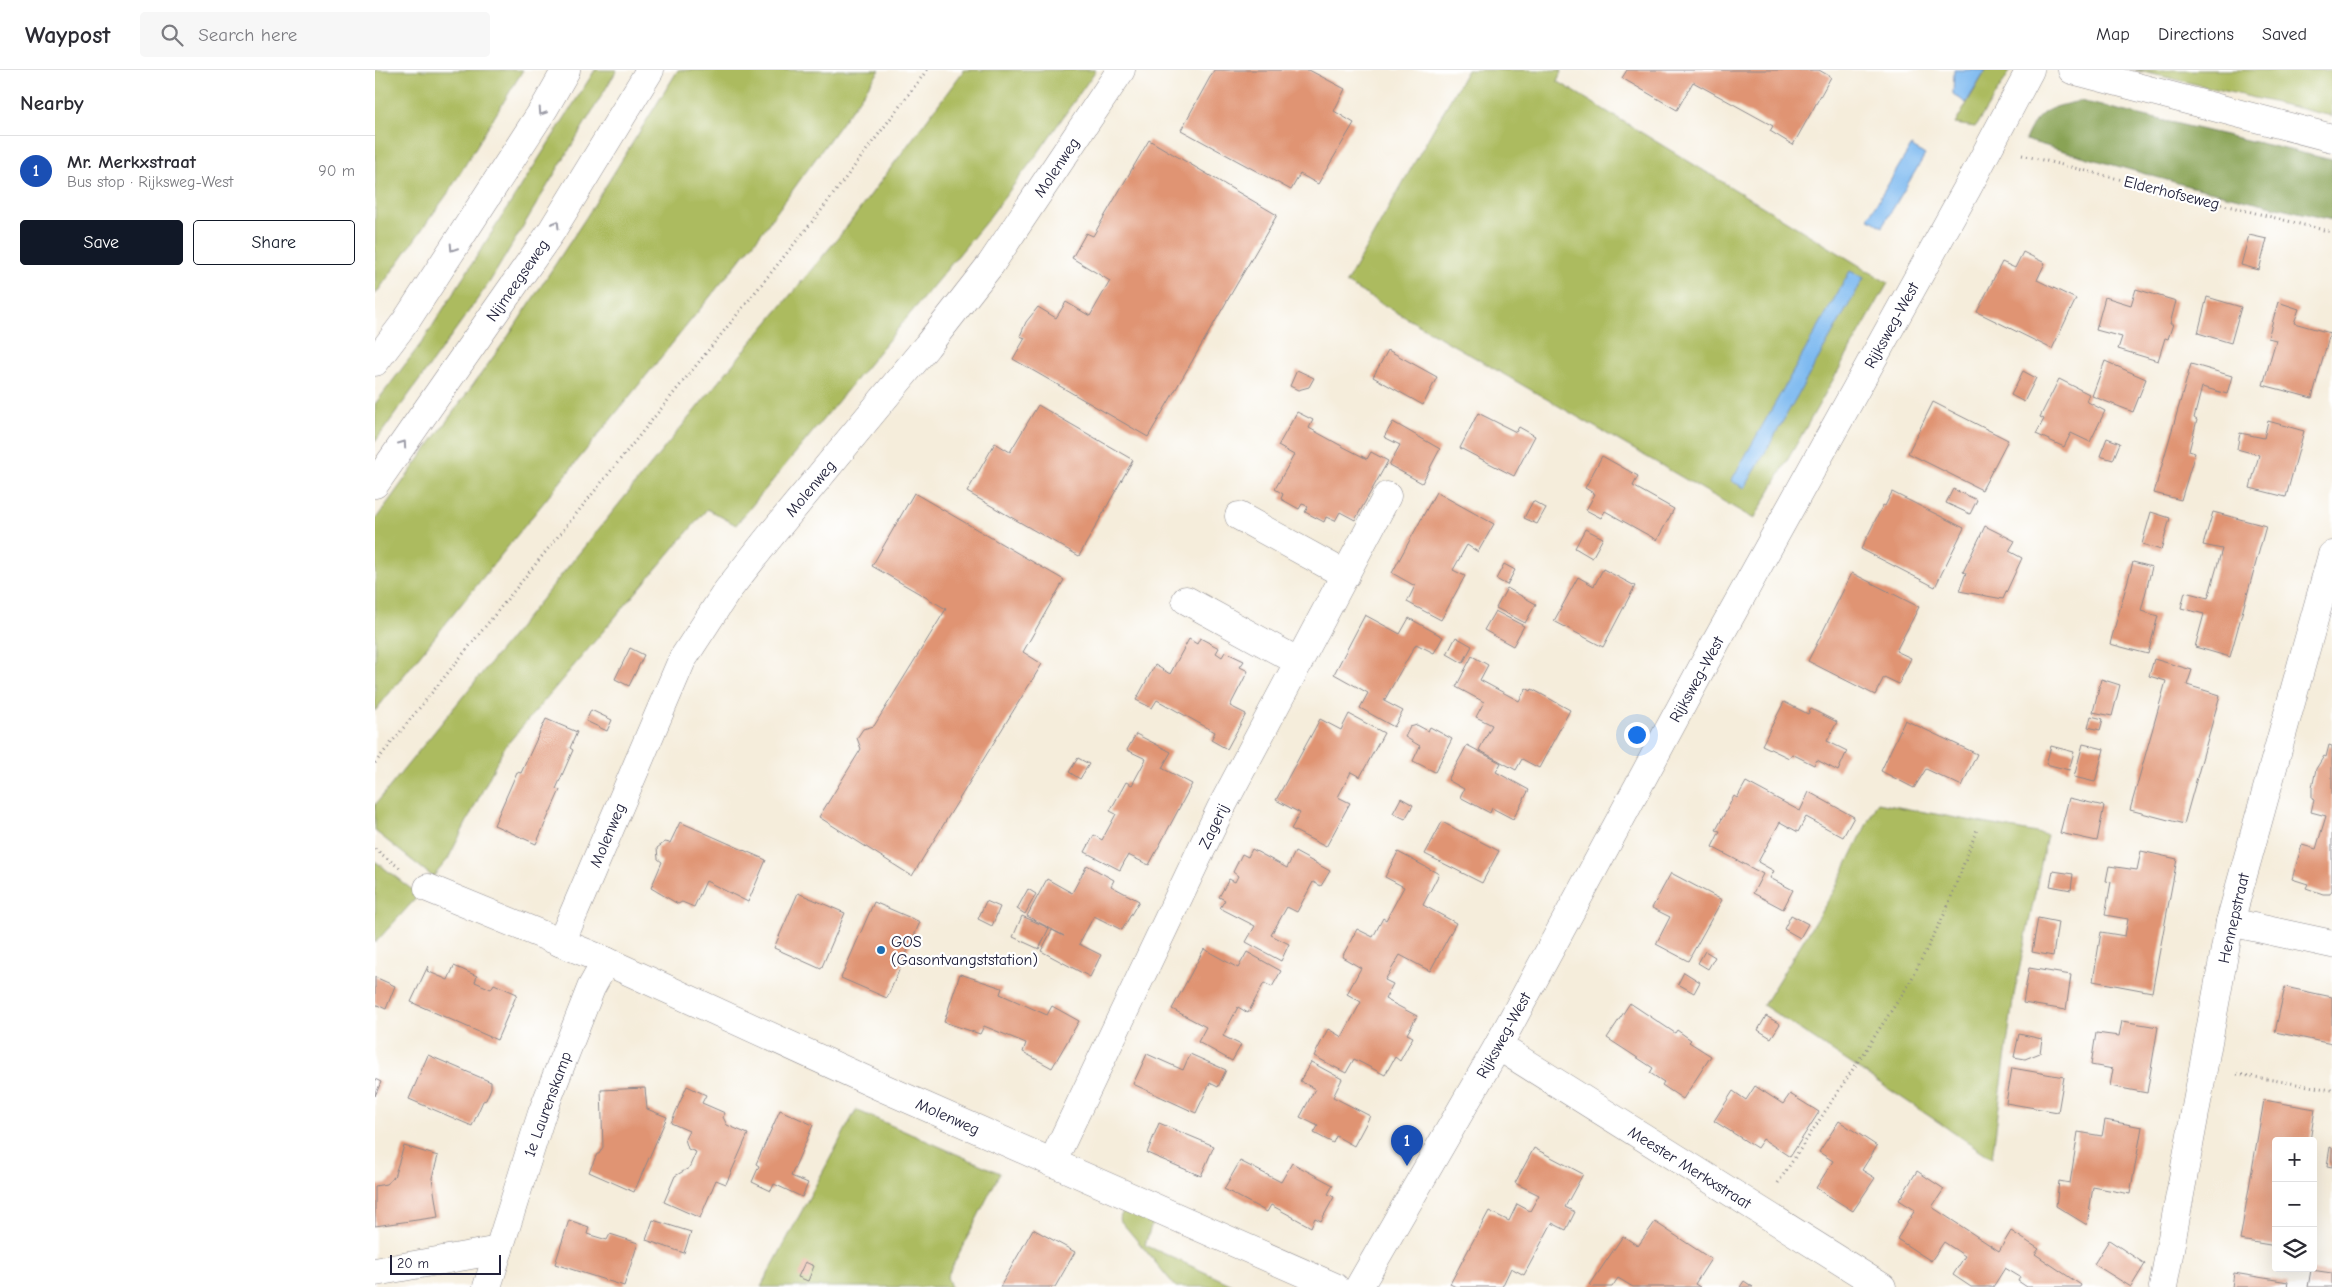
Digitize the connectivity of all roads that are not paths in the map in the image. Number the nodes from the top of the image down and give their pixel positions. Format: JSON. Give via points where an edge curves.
{"nodes":[{"id":1,"x":566,"y":70,"type":"edge"},
{"id":2,"x":650,"y":70,"type":"edge"},
{"id":3,"x":1121,"y":70,"type":"edge"},
{"id":4,"x":2030,"y":70,"type":"edge"},
{"id":5,"x":2073,"y":70,"type":"edge"},
{"id":6,"x":2332,"y":138,"type":"edge"},
{"id":7,"x":375,"y":362,"type":"edge"},
{"id":8,"x":375,"y":484,"type":"edge"},
{"id":9,"x":1387,"y":496,"type":"dead end"},
{"id":10,"x":1239,"y":516,"type":"dead end"},
{"id":11,"x":2332,"y":554,"type":"edge"},
{"id":12,"x":1346,"y":575,"type":"junction"},
{"id":13,"x":1187,"y":600,"type":"dead end"},
{"id":14,"x":1299,"y":662,"type":"junction"},
{"id":15,"x":428,"y":888,"type":"dead end"},
{"id":16,"x":2230,"y":922,"type":"junction"},
{"id":17,"x":561,"y":943,"type":"junction"},
{"id":18,"x":2332,"y":944,"type":"edge"},
{"id":19,"x":606,"y":961,"type":"junction"},
{"id":20,"x":1498,"y":1046,"type":"junction"},
{"id":21,"x":1052,"y":1162,"type":"junction"},
{"id":22,"x":499,"y":1250,"type":"junction"},
{"id":23,"x":375,"y":1272,"type":"edge"},
{"id":24,"x":487,"y":1287,"type":"edge"},
{"id":25,"x":1335,"y":1287,"type":"edge"},
{"id":26,"x":1359,"y":1287,"type":"edge"},
{"id":27,"x":1882,"y":1287,"type":"edge"},
{"id":28,"x":2163,"y":1287,"type":"edge"}],
"edges":[{"from":1,"to":7,"type":"main road","one_way":true,"via":[[411,312]]},
{"from":8,"to":2,"type":"main road","name":"Nijmeegseweg","one_way":true,"via":[[551,232]]},
{"from":3,"to":17,"type":"main road","name":"Molenweg","via":[[991,264],[727,591],[682,660]]},
{"from":4,"to":20,"type":"main road","name":"Rijksweg-West"},
{"from":5,"to":6,"type":"main road"},
{"from":9,"to":12,"type":"main road","name":"Zagerij"},
{"from":10,"to":12,"type":"main road"},
{"from":11,"to":16,"type":"main road","name":"Hennepstraat"},
{"from":12,"to":14,"type":"main road","name":"Zagerij"},
{"from":13,"to":14,"type":"main road"},
{"from":14,"to":21,"type":"main road","name":"Zagerij","via":[[1221,808]]},
{"from":15,"to":17,"type":"main road","name":"Molenweg"},
{"from":16,"to":18,"type":"main road"},
{"from":16,"to":28,"type":"main road","name":"Hennepstraat"},
{"from":17,"to":19,"type":"main road","name":"Molenweg"},
{"from":19,"to":21,"type":"main road","name":"Molenweg"},
{"from":19,"to":22,"type":"main road","name":"1e Laurenskamp","via":[[591,988],[542,1113]]},
{"from":20,"to":26,"type":"main road","name":"Rijksweg-West"},
{"from":20,"to":27,"type":"main road","name":"Meester Merkxstraat"},
{"from":21,"to":25,"type":"main road","name":"Molenweg"},
{"from":22,"to":23,"type":"main road"},
{"from":22,"to":24,"type":"main road","name":"1e Laurenskamp"}]}
